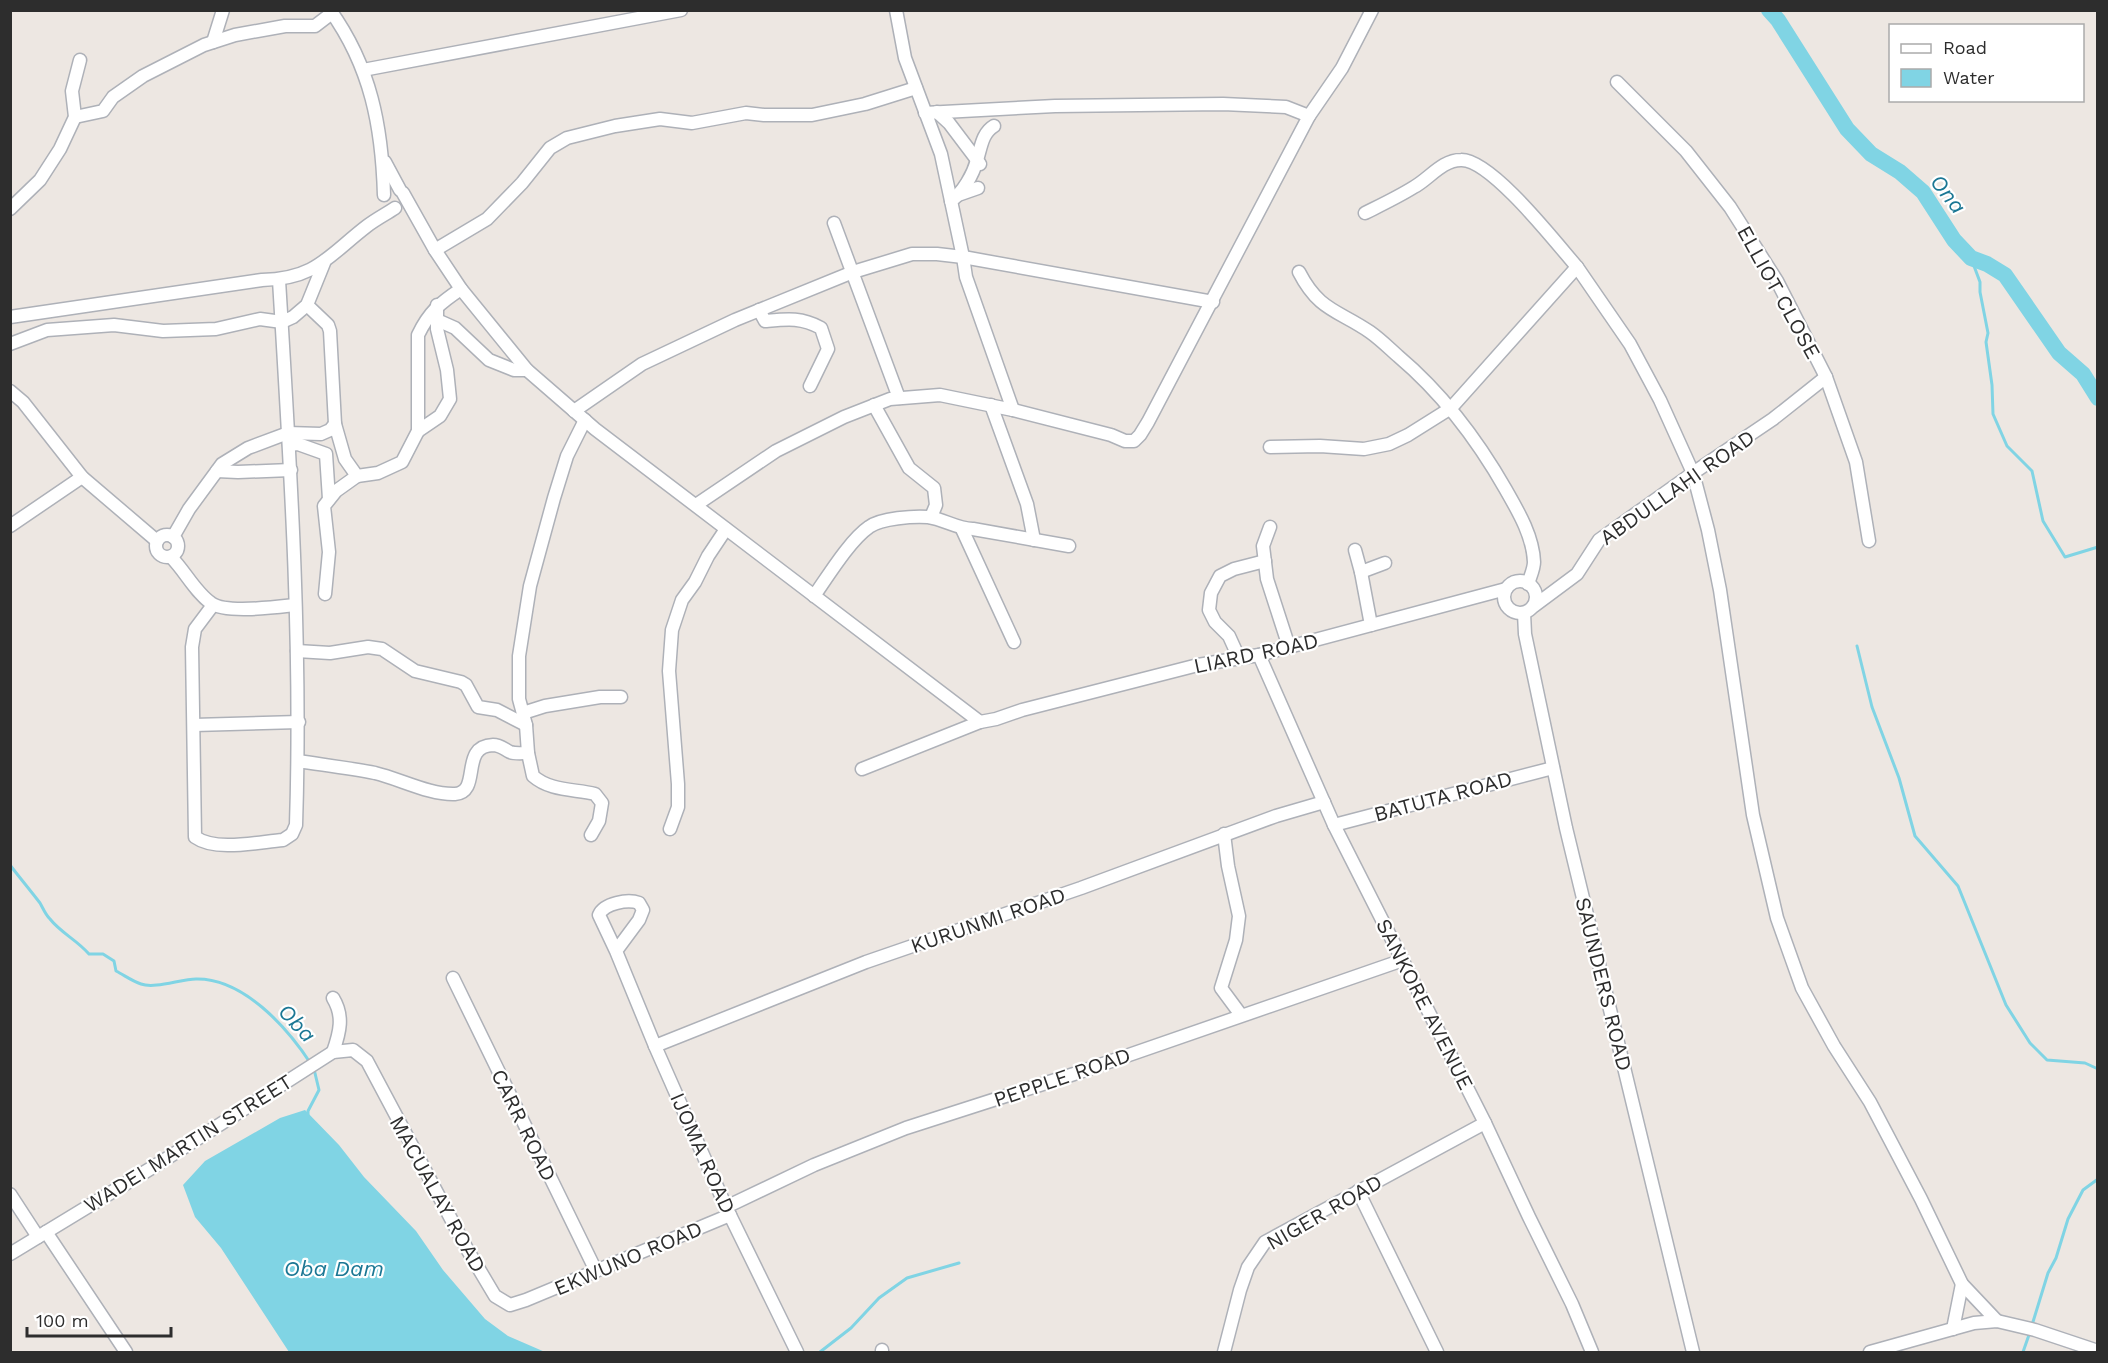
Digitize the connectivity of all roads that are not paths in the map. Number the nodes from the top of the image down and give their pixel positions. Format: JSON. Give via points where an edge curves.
{"nodes":[{"id":1,"x":222,"y":10,"type":"edge"},
{"id":2,"x":681,"y":10,"type":"edge"},
{"id":3,"x":896,"y":10,"type":"edge"},
{"id":4,"x":1372,"y":10,"type":"edge"},
{"id":5,"x":331,"y":12,"type":"edge"},
{"id":6,"x":213,"y":42,"type":"junction"},
{"id":7,"x":80,"y":60,"type":"dead end"},
{"id":8,"x":363,"y":70,"type":"junction"},
{"id":9,"x":1617,"y":82,"type":"dead end"},
{"id":10,"x":916,"y":88,"type":"junction"},
{"id":11,"x":931,"y":112,"type":"junction"},
{"id":12,"x":1309,"y":116,"type":"junction"},
{"id":13,"x":75,"y":117,"type":"junction"},
{"id":14,"x":994,"y":126,"type":"dead end"},
{"id":15,"x":383,"y":158,"type":"junction"},
{"id":16,"x":980,"y":164,"type":"junction"},
{"id":17,"x":978,"y":188,"type":"dead end"},
{"id":18,"x":401,"y":191,"type":"junction"},
{"id":19,"x":384,"y":198,"type":"junction"},
{"id":20,"x":955,"y":198,"type":"junction"},
{"id":21,"x":10,"y":208,"type":"edge"},
{"id":22,"x":396,"y":208,"type":"junction"},
{"id":23,"x":1365,"y":213,"type":"dead end"},
{"id":24,"x":421,"y":224,"type":"junction"},
{"id":25,"x":834,"y":224,"type":"dead end"},
{"id":26,"x":369,"y":225,"type":"junction"},
{"id":27,"x":435,"y":250,"type":"junction"},
{"id":28,"x":963,"y":257,"type":"junction"},
{"id":29,"x":324,"y":263,"type":"junction"},
{"id":30,"x":1577,"y":267,"type":"junction"},
{"id":31,"x":853,"y":272,"type":"junction"},
{"id":32,"x":1299,"y":272,"type":"dead end"},
{"id":33,"x":279,"y":280,"type":"junction"},
{"id":34,"x":461,"y":289,"type":"junction"},
{"id":35,"x":1213,"y":302,"type":"junction"},
{"id":36,"x":307,"y":304,"type":"junction"},
{"id":37,"x":437,"y":305,"type":"junction"},
{"id":38,"x":759,"y":310,"type":"junction"},
{"id":39,"x":11,"y":316,"type":"edge"},
{"id":40,"x":437,"y":320,"type":"junction"},
{"id":41,"x":282,"y":322,"type":"junction"},
{"id":42,"x":10,"y":344,"type":"edge"},
{"id":43,"x":527,"y":370,"type":"junction"},
{"id":44,"x":1826,"y":377,"type":"junction"},
{"id":45,"x":810,"y":386,"type":"dead end"},
{"id":46,"x":10,"y":391,"type":"edge"},
{"id":47,"x":899,"y":398,"type":"junction"},
{"id":48,"x":874,"y":405,"type":"junction"},
{"id":49,"x":990,"y":405,"type":"junction"},
{"id":50,"x":1451,"y":408,"type":"junction"},
{"id":51,"x":1013,"y":410,"type":"junction"},
{"id":52,"x":574,"y":411,"type":"junction"},
{"id":53,"x":585,"y":420,"type":"junction"},
{"id":54,"x":335,"y":424,"type":"junction"},
{"id":55,"x":418,"y":431,"type":"junction"},
{"id":56,"x":289,"y":439,"type":"junction"},
{"id":57,"x":1270,"y":447,"type":"dead end"},
{"id":58,"x":291,"y":470,"type":"junction"},
{"id":59,"x":217,"y":471,"type":"junction"},
{"id":60,"x":1693,"y":472,"type":"junction"},
{"id":61,"x":357,"y":476,"type":"junction"},
{"id":62,"x":82,"y":477,"type":"junction"},
{"id":63,"x":329,"y":500,"type":"junction"},
{"id":64,"x":696,"y":505,"type":"junction"},
{"id":65,"x":931,"y":517,"type":"junction"},
{"id":66,"x":10,"y":526,"type":"edge"},
{"id":67,"x":1270,"y":527,"type":"dead end"},
{"id":68,"x":726,"y":529,"type":"junction"},
{"id":69,"x":962,"y":529,"type":"junction"},
{"id":70,"x":173,"y":537,"type":"junction"},
{"id":71,"x":1034,"y":540,"type":"junction"},
{"id":72,"x":1869,"y":541,"type":"dead end"},
{"id":73,"x":157,"y":542,"type":"junction"},
{"id":74,"x":1069,"y":546,"type":"dead end"},
{"id":75,"x":1355,"y":550,"type":"dead end"},
{"id":76,"x":171,"y":557,"type":"junction"},
{"id":77,"x":1265,"y":561,"type":"junction"},
{"id":78,"x":1385,"y":563,"type":"dead end"},
{"id":79,"x":1361,"y":572,"type":"junction"},
{"id":80,"x":1531,"y":587,"type":"junction"},
{"id":81,"x":1506,"y":589,"type":"junction"},
{"id":82,"x":325,"y":594,"type":"dead end"},
{"id":83,"x":1551,"y":594,"type":"junction"},
{"id":84,"x":814,"y":596,"type":"junction"},
{"id":85,"x":213,"y":605,"type":"junction"},
{"id":86,"x":295,"y":605,"type":"junction"},
{"id":87,"x":1529,"y":609,"type":"junction"},
{"id":88,"x":1371,"y":625,"type":"junction"},
{"id":89,"x":1014,"y":642,"type":"dead end"},
{"id":90,"x":1289,"y":647,"type":"junction"},
{"id":91,"x":297,"y":651,"type":"junction"},
{"id":92,"x":1259,"y":655,"type":"junction"},
{"id":93,"x":1239,"y":658,"type":"junction"},
{"id":94,"x":621,"y":697,"type":"dead end"},
{"id":95,"x":523,"y":712,"type":"junction"},
{"id":96,"x":299,"y":722,"type":"junction"},
{"id":97,"x":980,"y":722,"type":"junction"},
{"id":98,"x":194,"y":724,"type":"junction"},
{"id":99,"x":526,"y":725,"type":"junction"},
{"id":100,"x":528,"y":753,"type":"junction"},
{"id":101,"x":298,"y":761,"type":"junction"},
{"id":102,"x":1553,"y":768,"type":"junction"},
{"id":103,"x":862,"y":769,"type":"dead end"},
{"id":104,"x":1324,"y":802,"type":"junction"},
{"id":105,"x":1334,"y":825,"type":"junction"},
{"id":106,"x":670,"y":829,"type":"dead end"},
{"id":107,"x":1224,"y":834,"type":"junction"},
{"id":108,"x":591,"y":835,"type":"dead end"},
{"id":109,"x":616,"y":951,"type":"dead end"},
{"id":110,"x":1403,"y":960,"type":"junction"},
{"id":111,"x":453,"y":978,"type":"dead end"},
{"id":112,"x":333,"y":998,"type":"dead end"},
{"id":113,"x":1241,"y":1015,"type":"junction"},
{"id":114,"x":655,"y":1046,"type":"junction"},
{"id":115,"x":333,"y":1052,"type":"junction"},
{"id":116,"x":1485,"y":1123,"type":"junction"},
{"id":117,"x":1358,"y":1191,"type":"junction"},
{"id":118,"x":10,"y":1194,"type":"edge"},
{"id":119,"x":728,"y":1211,"type":"junction"},
{"id":120,"x":42,"y":1235,"type":"junction"},
{"id":121,"x":10,"y":1254,"type":"edge"},
{"id":122,"x":596,"y":1271,"type":"junction"},
{"id":123,"x":1962,"y":1284,"type":"junction"},
{"id":124,"x":1975,"y":1298,"type":"junction"},
{"id":125,"x":526,"y":1300,"type":"joint"},
{"id":126,"x":1997,"y":1321,"type":"junction"},
{"id":127,"x":1974,"y":1323,"type":"junction"},
{"id":128,"x":1953,"y":1329,"type":"junction"},
{"id":129,"x":2097,"y":1351,"type":"edge"},
{"id":130,"x":126,"y":1353,"type":"edge"},
{"id":131,"x":797,"y":1353,"type":"edge"},
{"id":132,"x":1224,"y":1353,"type":"edge"},
{"id":133,"x":1437,"y":1353,"type":"edge"},
{"id":134,"x":1592,"y":1353,"type":"edge"},
{"id":135,"x":1693,"y":1353,"type":"edge"},
{"id":136,"x":1870,"y":1353,"type":"edge"}],
"edges":[{"from":1,"to":6,"type":"street"},
{"from":2,"to":8,"type":"street"},
{"from":3,"to":10,"type":"street","via":[[905,58]]},
{"from":4,"to":12,"type":"street","via":[[1342,68]]},
{"from":5,"to":6,"type":"street","via":[[315,26],[285,26]]},
{"from":5,"to":8,"type":"street"},
{"from":6,"to":13,"type":"street","via":[[142,76],[113,97],[103,111]]},
{"from":7,"to":13,"type":"street","via":[[72,91]]},
{"from":8,"to":15,"type":"street"},
{"from":9,"to":44,"type":"street","name":"ELLIOT CLOSE","via":[[1686,151],[1730,207],[1777,281]]},
{"from":10,"to":11,"type":"street"},
{"from":10,"to":27,"type":"street","via":[[812,115],[746,113],[692,123],[660,119],[567,138],[550,148],[487,219]]},
{"from":11,"to":12,"type":"street","via":[[1223,104],[1286,107]]},
{"from":11,"to":16,"type":"street","via":[[949,123]]},
{"from":11,"to":20,"type":"street"},
{"from":12,"to":35,"type":"street"},
{"from":13,"to":21,"type":"street","via":[[40,180]]},
{"from":14,"to":16,"type":"street","via":[[984,138]]},
{"from":15,"to":18,"type":"street"},
{"from":15,"to":19,"type":"street"},
{"from":16,"to":20,"type":"street"},
{"from":17,"to":20,"type":"street"},
{"from":18,"to":19,"type":"street","via":[[391,188]]},
{"from":18,"to":22,"type":"street","via":[[404,198]]},
{"from":18,"to":24,"type":"street"},
{"from":19,"to":22,"type":"street","via":[[390,207]]},
{"from":19,"to":26,"type":"street"},
{"from":20,"to":28,"type":"street"},
{"from":22,"to":24,"type":"street","via":[[410,213]]},
{"from":22,"to":26,"type":"street"},
{"from":23,"to":30,"type":"street","via":[[1417,186],[1440,167],[1461,160],[1478,165],[1500,182]]},
{"from":24,"to":27,"type":"street"},
{"from":25,"to":31,"type":"street"},
{"from":26,"to":29,"type":"street"},
{"from":27,"to":34,"type":"street"},
{"from":28,"to":31,"type":"street","via":[[912,254]]},
{"from":28,"to":35,"type":"street"},
{"from":28,"to":51,"type":"street","via":[[966,278]]},
{"from":29,"to":33,"type":"street","via":[[309,272]]},
{"from":29,"to":36,"type":"street"},
{"from":30,"to":50,"type":"street"},
{"from":30,"to":60,"type":"street","via":[[1630,344]]},
{"from":31,"to":38,"type":"street"},
{"from":31,"to":47,"type":"street"},
{"from":32,"to":50,"type":"street","via":[[1318,300],[1371,333],[1424,378]]},
{"from":33,"to":39,"type":"street"},
{"from":33,"to":41,"type":"street"},
{"from":34,"to":37,"type":"street"},
{"from":34,"to":43,"type":"street"},
{"from":35,"to":51,"type":"street","via":[[1134,441]]},
{"from":36,"to":41,"type":"street"},
{"from":36,"to":54,"type":"street","via":[[330,331]]},
{"from":37,"to":40,"type":"street"},
{"from":37,"to":55,"type":"street","via":[[418,335]]},
{"from":38,"to":45,"type":"street","via":[[765,321],[807,321],[821,328],[828,349]]},
{"from":38,"to":52,"type":"street","via":[[642,364]]},
{"from":40,"to":43,"type":"street","via":[[455,328],[489,360],[514,370]]},
{"from":40,"to":55,"type":"street","via":[[450,399],[440,416]]},
{"from":41,"to":42,"type":"street","via":[[260,319],[216,328],[163,332],[114,325],[47,330]]},
{"from":41,"to":56,"type":"street"},
{"from":43,"to":52,"type":"street"},
{"from":44,"to":60,"type":"street","name":"ABDULLAHI ROAD","via":[[1773,419]]},
{"from":44,"to":72,"type":"street","name":"ELLIOT CLOSE","via":[[1856,462]]},
{"from":46,"to":62,"type":"street"},
{"from":47,"to":48,"type":"street"},
{"from":47,"to":49,"type":"street","via":[[940,395]]},
{"from":48,"to":64,"type":"street","via":[[776,451]]},
{"from":48,"to":65,"type":"street","via":[[909,468],[934,488],[936,505]]},
{"from":49,"to":51,"type":"street"},
{"from":49,"to":71,"type":"street","via":[[1027,504]]},
{"from":50,"to":57,"type":"street","via":[[1389,444],[1364,449]]},
{"from":50,"to":80,"type":"street","via":[[1486,455],[1521,516],[1534,563]]},
{"from":52,"to":53,"type":"street"},
{"from":53,"to":64,"type":"street"},
{"from":53,"to":95,"type":"street","via":[[567,456],[530,586],[519,656],[519,699]]},
{"from":54,"to":56,"type":"street","via":[[321,434]]},
{"from":54,"to":61,"type":"street","via":[[345,459]]},
{"from":55,"to":61,"type":"street","via":[[402,462],[378,473]]},
{"from":56,"to":58,"type":"street"},
{"from":56,"to":59,"type":"street","via":[[248,448]]},
{"from":56,"to":63,"type":"street","via":[[326,454]]},
{"from":58,"to":59,"type":"street"},
{"from":58,"to":86,"type":"street"},
{"from":59,"to":70,"type":"street"},
{"from":60,"to":83,"type":"street","name":"ABDULLAHI ROAD","via":[[1599,540],[1577,574]]},
{"from":60,"to":123,"type":"street","via":[[1720,590],[1753,815],[1777,918],[1802,988],[1870,1102]]},
{"from":61,"to":63,"type":"street"},
{"from":62,"to":66,"type":"street"},
{"from":62,"to":73,"type":"street"},
{"from":63,"to":82,"type":"street","via":[[324,506],[329,552]]},
{"from":64,"to":68,"type":"street"},
{"from":65,"to":69,"type":"street"},
{"from":65,"to":84,"type":"street","via":[[902,517],[870,526],[846,551]]},
{"from":67,"to":77,"type":"street","via":[[1263,546]]},
{"from":68,"to":84,"type":"street"},
{"from":68,"to":106,"type":"street","via":[[682,600],[672,630],[669,671],[678,807]]},
{"from":69,"to":71,"type":"street"},
{"from":69,"to":89,"type":"street"},
{"from":70,"to":73,"type":"street","via":[[162,536]]},
{"from":70,"to":76,"type":"street","via":[[178,549]]},
{"from":71,"to":74,"type":"street"},
{"from":73,"to":76,"type":"street","via":[[158,552]]},
{"from":75,"to":79,"type":"street"},
{"from":76,"to":85,"type":"street"},
{"from":77,"to":90,"type":"street"},
{"from":77,"to":93,"type":"street","via":[[1220,576],[1212,593],[1209,610],[1229,636]]},
{"from":78,"to":79,"type":"street"},
{"from":79,"to":88,"type":"street"},
{"from":80,"to":81,"type":"street","via":[[1518,582]]},
{"from":80,"to":83,"type":"street"},
{"from":80,"to":87,"type":"street","via":[[1536,596]]},
{"from":81,"to":87,"type":"street","via":[[1504,600],[1509,609]]},
{"from":81,"to":88,"type":"street","name":"LIARD ROAD"},
{"from":83,"to":87,"type":"street","name":"ABDULLAHI ROAD"},
{"from":84,"to":97,"type":"street"},
{"from":85,"to":86,"type":"street","via":[[258,609]]},
{"from":85,"to":98,"type":"street","via":[[195,629],[192,647]]},
{"from":86,"to":91,"type":"street"},
{"from":87,"to":102,"type":"street","name":"SAUNDERS ROAD","via":[[1524,634]]},
{"from":88,"to":90,"type":"street","name":"LIARD ROAD"},
{"from":90,"to":92,"type":"street","name":"LIARD ROAD"},
{"from":91,"to":96,"type":"street"},
{"from":91,"to":99,"type":"street","via":[[330,653],[368,646],[382,649],[415,671],[461,682],[478,707],[497,710]]},
{"from":92,"to":93,"type":"street","name":"LIARD ROAD"},
{"from":92,"to":104,"type":"street","name":"SANKORE AVENUE"},
{"from":93,"to":97,"type":"street","name":"LIARD ROAD","via":[[1198,665]]},
{"from":94,"to":95,"type":"street","via":[[600,697]]},
{"from":95,"to":99,"type":"street"},
{"from":96,"to":98,"type":"street"},
{"from":96,"to":101,"type":"street"},
{"from":97,"to":103,"type":"street","name":"LIARD ROAD"},
{"from":98,"to":101,"type":"street","via":[[195,837],[203,842],[216,845],[283,840],[292,834],[296,825]]},
{"from":99,"to":100,"type":"street"},
{"from":100,"to":101,"type":"street","via":[[492,745],[484,748],[471,761],[469,783],[453,794],[377,774]]},
{"from":100,"to":108,"type":"street","via":[[533,776],[543,784],[598,797],[601,811]]},
{"from":102,"to":105,"type":"street","name":"BATUTA ROAD"},
{"from":102,"to":135,"type":"street","name":"SAUNDERS ROAD"},
{"from":104,"to":105,"type":"street","name":"SANKORE AVENUE"},
{"from":104,"to":107,"type":"street","name":"KURUNMI ROAD"},
{"from":105,"to":110,"type":"street","name":"SANKORE AVENUE"},
{"from":107,"to":113,"type":"street","via":[[1239,916],[1221,988]]},
{"from":107,"to":114,"type":"street","name":"KURUNMI ROAD","via":[[866,962]]},
{"from":109,"to":114,"type":"street","name":"IJOMA ROAD"},
{"from":110,"to":113,"type":"street","name":"PEPPLE ROAD"},
{"from":110,"to":116,"type":"street","name":"SANKORE AVENUE"},
{"from":111,"to":122,"type":"street","name":"CARR ROAD"},
{"from":112,"to":115,"type":"street","via":[[341,1017]]},
{"from":113,"to":119,"type":"street","name":"PEPPLE ROAD","via":[[906,1128],[814,1165]]},
{"from":114,"to":119,"type":"street","name":"IJOMA ROAD"},
{"from":115,"to":120,"type":"street","name":"WADEI MARTIN STREET"},
{"from":115,"to":125,"type":"street","name":"MACUALAY ROAD","via":[[353,1050],[367,1061],[495,1296],[510,1305]]},
{"from":116,"to":117,"type":"street","name":"NIGER ROAD"},
{"from":116,"to":134,"type":"street","name":"SANKORE AVENUE"},
{"from":117,"to":132,"type":"street","name":"NIGER ROAD","via":[[1265,1242],[1245,1275]]},
{"from":117,"to":133,"type":"street"},
{"from":118,"to":120,"type":"street"},
{"from":119,"to":122,"type":"street","name":"EKWUNO ROAD"},
{"from":119,"to":131,"type":"street","name":"IJOMA ROAD"},
{"from":120,"to":121,"type":"street","name":"WADEI MARTIN STREET"},
{"from":120,"to":130,"type":"street"},
{"from":122,"to":125,"type":"street","name":"EKWUNO ROAD"},
{"from":123,"to":124,"type":"street"},
{"from":123,"to":128,"type":"street"},
{"from":124,"to":126,"type":"street"},
{"from":124,"to":127,"type":"street"},
{"from":126,"to":127,"type":"street"},
{"from":126,"to":129,"type":"street"},
{"from":127,"to":128,"type":"street"},
{"from":128,"to":136,"type":"street"}]}
